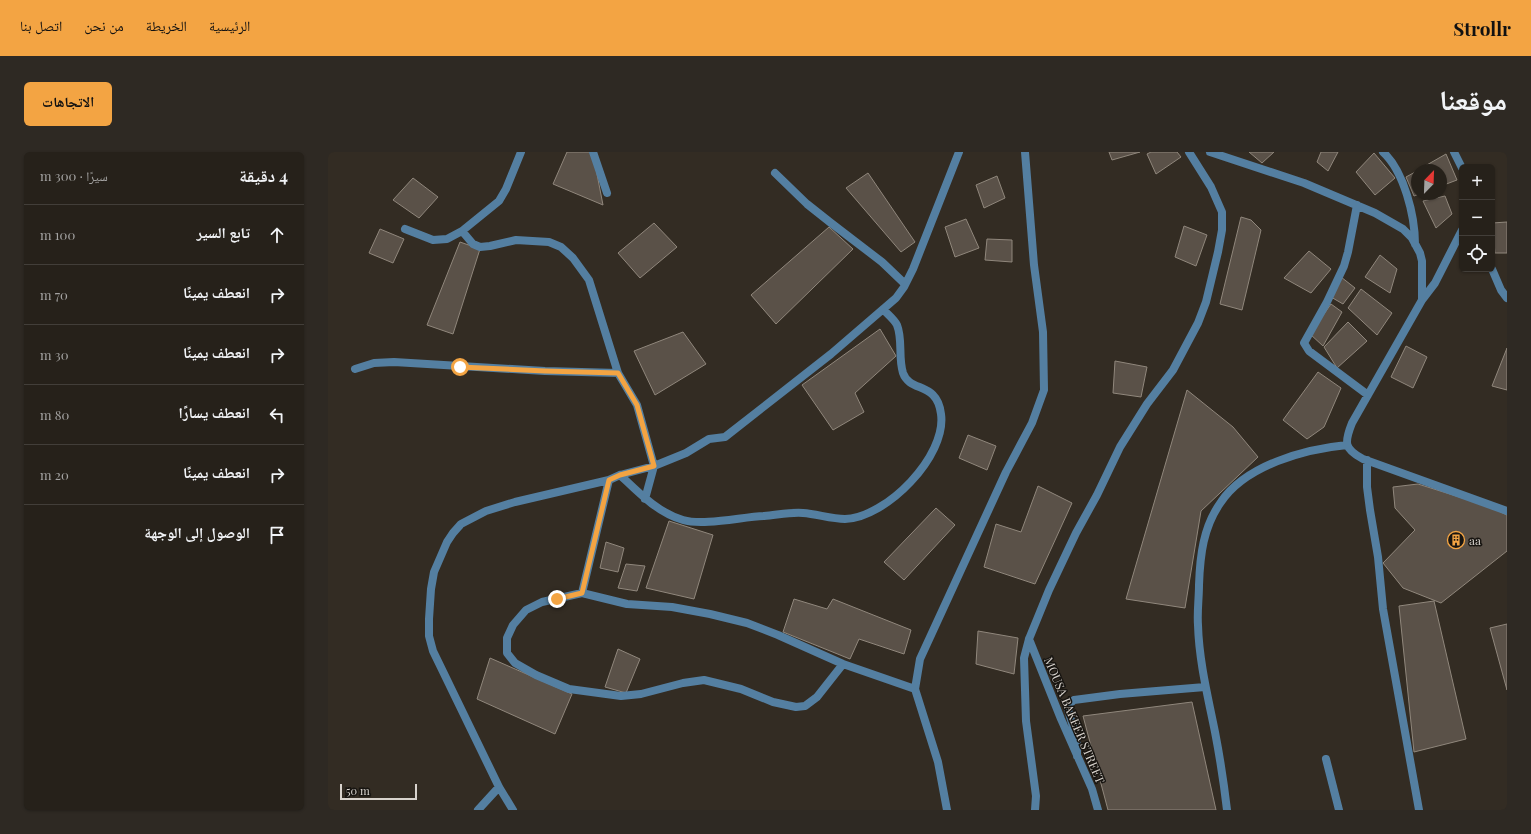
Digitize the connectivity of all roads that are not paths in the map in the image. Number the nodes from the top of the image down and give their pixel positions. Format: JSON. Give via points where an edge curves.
{"nodes":[{"id":1,"x":521,"y":152,"type":"edge"},
{"id":2,"x":592,"y":152,"type":"edge"},
{"id":3,"x":959,"y":152,"type":"edge"},
{"id":4,"x":1025,"y":152,"type":"edge"},
{"id":5,"x":1189,"y":152,"type":"edge"},
{"id":6,"x":1210,"y":152,"type":"edge"},
{"id":7,"x":1384,"y":152,"type":"edge"},
{"id":8,"x":1454,"y":152,"type":"edge"},
{"id":9,"x":1460,"y":164,"type":"edge"},
{"id":10,"x":775,"y":173,"type":"dead end"},
{"id":11,"x":607,"y":193,"type":"dead end"},
{"id":12,"x":1356,"y":205,"type":"junction"},
{"id":13,"x":405,"y":229,"type":"dead end"},
{"id":14,"x":462,"y":231,"type":"junction"},
{"id":15,"x":1459,"y":236,"type":"edge"},
{"id":16,"x":1416,"y":245,"type":"junction"},
{"id":17,"x":1493,"y":272,"type":"edge"},
{"id":18,"x":905,"y":284,"type":"junction"},
{"id":19,"x":1507,"y":298,"type":"edge"},
{"id":20,"x":1422,"y":300,"type":"junction"},
{"id":21,"x":883,"y":309,"type":"junction"},
{"id":22,"x":355,"y":369,"type":"dead end"},
{"id":23,"x":618,"y":373,"type":"junction"},
{"id":24,"x":1368,"y":395,"type":"junction"},
{"id":25,"x":1347,"y":445,"type":"junction"},
{"id":26,"x":1368,"y":460,"type":"junction"},
{"id":27,"x":654,"y":466,"type":"junction"},
{"id":28,"x":620,"y":475,"type":"junction"},
{"id":29,"x":609,"y":480,"type":"junction"},
{"id":30,"x":645,"y":499,"type":"junction"},
{"id":31,"x":1507,"y":511,"type":"edge"},
{"id":32,"x":582,"y":593,"type":"junction"},
{"id":33,"x":1029,"y":639,"type":"junction"},
{"id":34,"x":843,"y":664,"type":"junction"},
{"id":35,"x":1205,"y":687,"type":"junction"},
{"id":36,"x":915,"y":689,"type":"junction"},
{"id":37,"x":1077,"y":756,"type":"junction"},
{"id":38,"x":1326,"y":758,"type":"dead end"},
{"id":39,"x":499,"y":787,"type":"junction"},
{"id":40,"x":478,"y":810,"type":"edge"},
{"id":41,"x":513,"y":810,"type":"edge"},
{"id":42,"x":948,"y":810,"type":"edge"},
{"id":43,"x":1036,"y":810,"type":"edge"},
{"id":44,"x":1098,"y":810,"type":"edge"},
{"id":45,"x":1228,"y":810,"type":"edge"},
{"id":46,"x":1339,"y":810,"type":"edge"},
{"id":47,"x":1419,"y":810,"type":"edge"}],
"edges":[{"from":1,"to":14,"type":"street","via":[[499,201]]},
{"from":2,"to":11,"type":"street"},
{"from":3,"to":18,"type":"street"},
{"from":4,"to":36,"type":"street","via":[[1034,265],[1043,332],[1044,390],[1032,422],[1006,472],[920,659]]},
{"from":5,"to":33,"type":"street","via":[[1211,187],[1222,212],[1222,230],[1206,302],[1198,324],[1173,370],[1147,404],[1120,447],[1076,533]]},
{"from":6,"to":12,"type":"street","via":[[1304,183]]},
{"from":7,"to":16,"type":"street","via":[[1400,176],[1408,195]]},
{"from":8,"to":9,"type":"street"},
{"from":10,"to":18,"type":"street","via":[[807,204],[882,262]]},
{"from":12,"to":16,"type":"street","via":[[1403,229]]},
{"from":12,"to":24,"type":"street","via":[[1344,266],[1304,343],[1309,351]]},
{"from":13,"to":14,"type":"street","via":[[433,240],[447,239]]},
{"from":14,"to":23,"type":"street","via":[[473,244],[480,247],[516,240],[540,240],[561,248],[573,258],[589,280]]},
{"from":15,"to":20,"type":"street"},
{"from":16,"to":20,"type":"street","via":[[1422,261]]},
{"from":17,"to":19,"type":"street"},
{"from":18,"to":21,"type":"street","via":[[896,298]]},
{"from":20,"to":24,"type":"street"},
{"from":21,"to":27,"type":"street","via":[[831,354],[725,437],[709,439]]},
{"from":21,"to":30,"type":"street","via":[[897,324],[903,373],[908,382],[929,391],[938,401],[942,415],[940,432],[931,455],[908,486],[876,509],[845,519],[803,513],[705,522],[684,520]]},
{"from":22,"to":23,"type":"street","via":[[374,363],[394,362],[530,371]]},
{"from":23,"to":27,"type":"street","via":[[637,405]]},
{"from":24,"to":25,"type":"street","via":[[1352,423]]},
{"from":25,"to":26,"type":"street","via":[[1352,453]]},
{"from":25,"to":35,"type":"street","via":[[1323,447],[1265,467],[1247,477],[1220,502],[1204,538],[1200,560],[1198,625]]},
{"from":26,"to":31,"type":"street"},
{"from":26,"to":47,"type":"street","via":[[1367,487],[1383,608]]},
{"from":27,"to":28,"type":"street"},
{"from":27,"to":30,"type":"street"},
{"from":28,"to":29,"type":"street"},
{"from":28,"to":30,"type":"street"},
{"from":29,"to":32,"type":"street"},
{"from":29,"to":39,"type":"street","via":[[515,502],[486,511],[460,524],[447,542],[434,572],[429,619],[429,636],[433,651]]},
{"from":32,"to":34,"type":"street","via":[[627,604],[672,607],[747,623]]},
{"from":32,"to":34,"type":"street","via":[[542,602],[526,610],[513,625],[508,638],[507,654],[515,663],[569,689],[621,696],[704,680],[796,707],[805,706],[817,697]]},
{"from":33,"to":37,"type":"street","name":"MOUSA BAKEER STREET"},
{"from":33,"to":43,"type":"street","via":[[1024,658],[1026,721]]},
{"from":34,"to":36,"type":"street"},
{"from":35,"to":37,"type":"street","via":[[1074,700],[1067,706],[1077,741]]},
{"from":35,"to":45,"type":"street"},
{"from":36,"to":42,"type":"street","via":[[938,762]]},
{"from":37,"to":44,"type":"street","name":"MOUSA BAKEER STREET","via":[[1092,789]]},
{"from":38,"to":46,"type":"street"},
{"from":39,"to":40,"type":"street"},
{"from":39,"to":41,"type":"street"}]}
